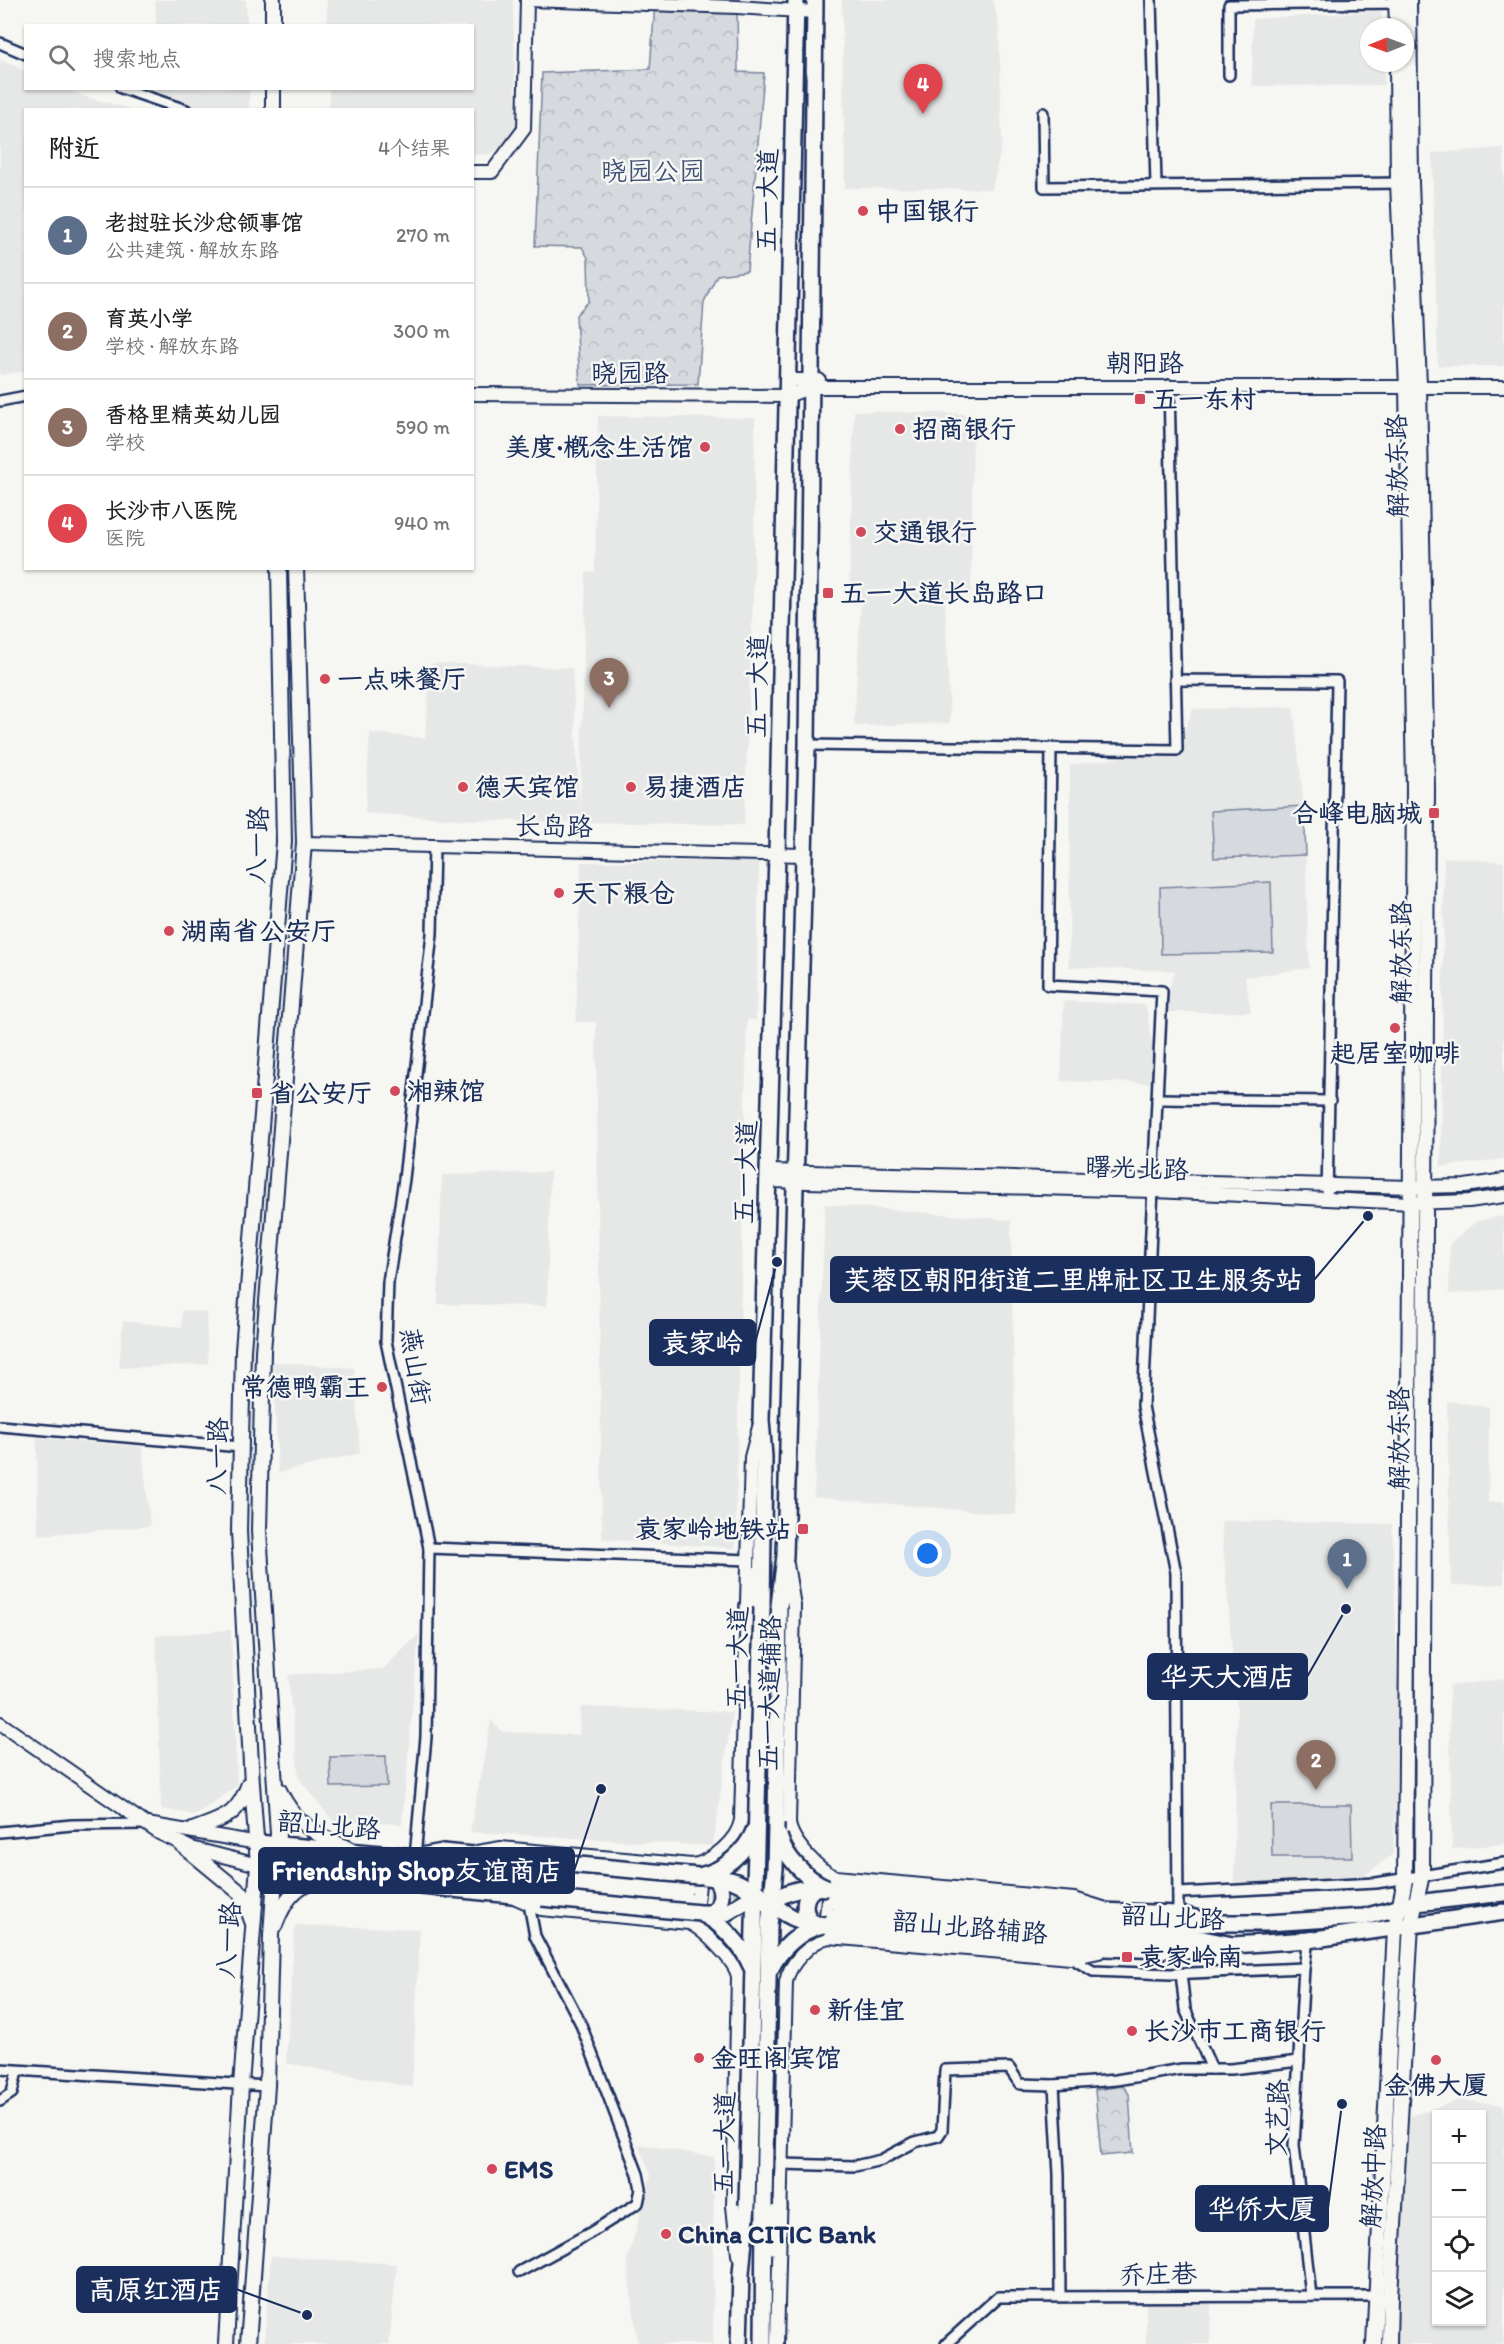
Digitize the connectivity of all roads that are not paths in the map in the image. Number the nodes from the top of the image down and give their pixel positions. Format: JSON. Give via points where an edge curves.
{"nodes":[{"id":1,"x":273,"y":0,"type":"edge"},
{"id":2,"x":281,"y":0,"type":"edge"},
{"id":3,"x":527,"y":0,"type":"edge"},
{"id":4,"x":1151,"y":0,"type":"edge"},
{"id":5,"x":1403,"y":1,"type":"edge"},
{"id":6,"x":796,"y":6,"type":"edge"},
{"id":7,"x":815,"y":6,"type":"edge"},
{"id":8,"x":1399,"y":18,"type":"edge"},
{"id":9,"x":273,"y":24,"type":"edge"},
{"id":10,"x":281,"y":24,"type":"edge"},
{"id":11,"x":0,"y":43,"type":"edge"},
{"id":12,"x":24,"y":53,"type":"edge"},
{"id":13,"x":1398,"y":72,"type":"edge"},
{"id":14,"x":1229,"y":75,"type":"dead end"},
{"id":15,"x":127,"y":90,"type":"edge"},
{"id":16,"x":273,"y":90,"type":"edge"},
{"id":17,"x":281,"y":90,"type":"edge"},
{"id":18,"x":180,"y":108,"type":"edge"},
{"id":19,"x":273,"y":108,"type":"edge"},
{"id":20,"x":281,"y":108,"type":"edge"},
{"id":21,"x":1043,"y":112,"type":"dead end"},
{"id":22,"x":474,"y":172,"type":"edge"},
{"id":23,"x":1405,"y":183,"type":"junction"},
{"id":24,"x":1156,"y":185,"type":"junction"},
{"id":25,"x":787,"y":380,"type":"junction"},
{"id":26,"x":1504,"y":380,"type":"edge"},
{"id":27,"x":812,"y":383,"type":"junction"},
{"id":28,"x":1413,"y":383,"type":"junction"},
{"id":29,"x":1168,"y":385,"type":"junction"},
{"id":30,"x":1504,"y":387,"type":"edge"},
{"id":31,"x":474,"y":394,"type":"edge"},
{"id":32,"x":24,"y":396,"type":"edge"},
{"id":33,"x":788,"y":396,"type":"junction"},
{"id":34,"x":0,"y":401,"type":"edge"},
{"id":35,"x":279,"y":570,"type":"edge"},
{"id":36,"x":296,"y":570,"type":"edge"},
{"id":37,"x":1175,"y":680,"type":"junction"},
{"id":38,"x":807,"y":745,"type":"junction"},
{"id":39,"x":1051,"y":748,"type":"junction"},
{"id":40,"x":304,"y":843,"type":"junction"},
{"id":41,"x":434,"y":846,"type":"junction"},
{"id":42,"x":777,"y":854,"type":"junction"},
{"id":43,"x":803,"y":855,"type":"junction"},
{"id":44,"x":1157,"y":1099,"type":"junction"},
{"id":45,"x":1330,"y":1101,"type":"junction"},
{"id":46,"x":769,"y":1176,"type":"junction"},
{"id":47,"x":795,"y":1177,"type":"junction"},
{"id":48,"x":1504,"y":1180,"type":"edge"},
{"id":49,"x":1154,"y":1185,"type":"junction"},
{"id":50,"x":1418,"y":1187,"type":"junction"},
{"id":51,"x":1328,"y":1191,"type":"junction"},
{"id":52,"x":1504,"y":1196,"type":"edge"},
{"id":53,"x":1418,"y":1203,"type":"junction"},
{"id":54,"x":0,"y":1426,"type":"edge"},
{"id":55,"x":241,"y":1446,"type":"junction"},
{"id":56,"x":429,"y":1548,"type":"junction"},
{"id":57,"x":785,"y":1556,"type":"junction"},
{"id":58,"x":755,"y":1558,"type":"junction"},
{"id":59,"x":755,"y":1606,"type":"junction"},
{"id":60,"x":0,"y":1723,"type":"edge"},
{"id":61,"x":251,"y":1776,"type":"junction"},
{"id":62,"x":275,"y":1777,"type":"junction"},
{"id":63,"x":758,"y":1820,"type":"junction"},
{"id":64,"x":776,"y":1823,"type":"junction"},
{"id":65,"x":146,"y":1824,"type":"junction"},
{"id":66,"x":194,"y":1830,"type":"junction"},
{"id":67,"x":738,"y":1831,"type":"junction"},
{"id":68,"x":0,"y":1832,"type":"edge"},
{"id":69,"x":791,"y":1832,"type":"junction"},
{"id":70,"x":180,"y":1843,"type":"junction"},
{"id":71,"x":258,"y":1843,"type":"junction"},
{"id":72,"x":277,"y":1845,"type":"junction"},
{"id":73,"x":362,"y":1853,"type":"junction"},
{"id":74,"x":463,"y":1854,"type":"junction"},
{"id":75,"x":415,"y":1857,"type":"junction"},
{"id":76,"x":1504,"y":1863,"type":"edge"},
{"id":77,"x":258,"y":1865,"type":"junction"},
{"id":78,"x":275,"y":1867,"type":"junction"},
{"id":79,"x":704,"y":1872,"type":"junction"},
{"id":80,"x":340,"y":1873,"type":"junction"},
{"id":81,"x":1422,"y":1875,"type":"junction"},
{"id":82,"x":387,"y":1877,"type":"junction"},
{"id":83,"x":1405,"y":1880,"type":"junction"},
{"id":84,"x":826,"y":1883,"type":"junction"},
{"id":85,"x":1178,"y":1893,"type":"junction"},
{"id":86,"x":1504,"y":1893,"type":"edge"},
{"id":87,"x":763,"y":1899,"type":"junction"},
{"id":88,"x":535,"y":1901,"type":"junction"},
{"id":89,"x":1416,"y":1903,"type":"junction"},
{"id":90,"x":1398,"y":1909,"type":"junction"},
{"id":91,"x":1116,"y":1911,"type":"junction"},
{"id":92,"x":1504,"y":1912,"type":"edge"},
{"id":93,"x":1178,"y":1914,"type":"junction"},
{"id":94,"x":701,"y":1918,"type":"junction"},
{"id":95,"x":1212,"y":1923,"type":"junction"},
{"id":96,"x":254,"y":1924,"type":"junction"},
{"id":97,"x":1412,"y":1924,"type":"junction"},
{"id":98,"x":821,"y":1929,"type":"junction"},
{"id":99,"x":1395,"y":1929,"type":"junction"},
{"id":100,"x":271,"y":1935,"type":"junction"},
{"id":101,"x":1308,"y":1940,"type":"junction"},
{"id":102,"x":1233,"y":1944,"type":"junction"},
{"id":103,"x":1071,"y":1953,"type":"junction"},
{"id":104,"x":1304,"y":1968,"type":"junction"},
{"id":105,"x":745,"y":1970,"type":"junction"},
{"id":106,"x":768,"y":1973,"type":"junction"},
{"id":107,"x":1181,"y":1973,"type":"junction"},
{"id":108,"x":787,"y":1975,"type":"junction"},
{"id":109,"x":1299,"y":2061,"type":"junction"},
{"id":110,"x":0,"y":2069,"type":"edge"},
{"id":111,"x":1212,"y":2069,"type":"junction"},
{"id":112,"x":18,"y":2071,"type":"junction"},
{"id":113,"x":241,"y":2085,"type":"junction"},
{"id":114,"x":1054,"y":2085,"type":"junction"},
{"id":115,"x":267,"y":2086,"type":"junction"},
{"id":116,"x":0,"y":2101,"type":"edge"},
{"id":117,"x":781,"y":2163,"type":"junction"},
{"id":118,"x":772,"y":2206,"type":"junction"},
{"id":119,"x":519,"y":2272,"type":"dead end"},
{"id":120,"x":741,"y":2274,"type":"junction"},
{"id":121,"x":1060,"y":2296,"type":"junction"},
{"id":122,"x":1311,"y":2296,"type":"junction"},
{"id":123,"x":1383,"y":2296,"type":"junction"},
{"id":124,"x":226,"y":2344,"type":"edge"},
{"id":125,"x":248,"y":2344,"type":"edge"},
{"id":126,"x":739,"y":2344,"type":"edge"},
{"id":127,"x":763,"y":2344,"type":"edge"},
{"id":128,"x":777,"y":2344,"type":"edge"},
{"id":129,"x":946,"y":2344,"type":"edge"},
{"id":130,"x":1374,"y":2344,"type":"edge"},
{"id":131,"x":1389,"y":2344,"type":"edge"}],
"edges":[{"from":1,"to":9,"type":"main road"},
{"from":2,"to":10,"type":"main road"},
{"from":3,"to":6,"type":"street"},
{"from":3,"to":22,"type":"street","via":[[524,129],[492,172]]},
{"from":4,"to":24,"type":"street"},
{"from":5,"to":8,"type":"main road"},
{"from":5,"to":14,"type":"street","via":[[1229,5]]},
{"from":5,"to":23,"type":"main road","name":"解放东路"},
{"from":6,"to":7,"type":"street"},
{"from":6,"to":25,"type":"main road","name":"五一大道"},
{"from":7,"to":27,"type":"main road","name":"五一大道"},
{"from":11,"to":12,"type":"street"},
{"from":13,"to":23,"type":"main road","name":"解放东路"},
{"from":15,"to":18,"type":"street"},
{"from":16,"to":19,"type":"main road"},
{"from":17,"to":20,"type":"main road"},
{"from":21,"to":24,"type":"street","via":[[1044,187]]},
{"from":23,"to":24,"type":"street"},
{"from":23,"to":28,"type":"main road","name":"解放东路"},
{"from":25,"to":27,"type":"street","name":"朝阳路"},
{"from":25,"to":33,"type":"main road","name":"五一大道"},
{"from":26,"to":28,"type":"street","name":"朝阳路"},
{"from":27,"to":28,"type":"street","name":"朝阳路"},
{"from":27,"to":29,"type":"street","name":"朝阳路"},
{"from":27,"to":33,"type":"street","name":"朝阳路"},
{"from":27,"to":38,"type":"main road","name":"五一大道"},
{"from":28,"to":29,"type":"street","name":"朝阳路"},
{"from":28,"to":30,"type":"street","name":"朝阳路"},
{"from":28,"to":50,"type":"main road","name":"解放东路","via":[[1427,789]]},
{"from":29,"to":37,"type":"street"},
{"from":31,"to":33,"type":"street","name":"晓园路"},
{"from":32,"to":34,"type":"street"},
{"from":33,"to":42,"type":"main road","name":"五一大道"},
{"from":35,"to":55,"type":"main road","name":"八一路","via":[[284,842],[243,1350]]},
{"from":36,"to":40,"type":"main road","name":"八一路"},
{"from":37,"to":39,"type":"street","via":[[1177,750]]},
{"from":37,"to":45,"type":"street","via":[[1337,681]]},
{"from":38,"to":39,"type":"street"},
{"from":38,"to":43,"type":"main road","name":"五一大道"},
{"from":39,"to":44,"type":"street","via":[[1048,985],[1162,991]]},
{"from":40,"to":41,"type":"street","name":"长岛路"},
{"from":40,"to":62,"type":"main road","name":"八一路","via":[[263,1351],[259,1531]]},
{"from":41,"to":42,"type":"street","name":"长岛路"},
{"from":41,"to":56,"type":"street","name":"燕山街","via":[[432,934],[388,1282],[386,1341]]},
{"from":42,"to":43,"type":"street","name":"长岛路"},
{"from":42,"to":46,"type":"main road","name":"五一大道"},
{"from":43,"to":47,"type":"main road","name":"五一大道"},
{"from":44,"to":45,"type":"street"},
{"from":44,"to":49,"type":"street"},
{"from":45,"to":51,"type":"street"},
{"from":46,"to":47,"type":"street","name":"曙光北路"},
{"from":46,"to":58,"type":"main road","name":"五一大道","via":[[761,1420],[764,1457]]},
{"from":47,"to":49,"type":"street","name":"曙光北路"},
{"from":47,"to":57,"type":"main road","name":"五一大道"},
{"from":48,"to":50,"type":"street","name":"曙光北路"},
{"from":49,"to":51,"type":"street","name":"曙光北路"},
{"from":49,"to":85,"type":"street","via":[[1143,1406],[1176,1573]]},
{"from":50,"to":51,"type":"street","name":"曙光北路"},
{"from":50,"to":53,"type":"main road","name":"解放东路"},
{"from":51,"to":53,"type":"street","name":"曙光北路"},
{"from":52,"to":53,"type":"street","name":"曙光北路"},
{"from":53,"to":81,"type":"main road","name":"解放东路"},
{"from":53,"to":83,"type":"main road","name":"解放东路"},
{"from":54,"to":55,"type":"street"},
{"from":55,"to":61,"type":"main road","name":"八一路","via":[[239,1531]]},
{"from":56,"to":58,"type":"street"},
{"from":56,"to":75,"type":"street","name":"燕山街","via":[[426,1737]]},
{"from":57,"to":64,"type":"main road","name":"五一大道","via":[[779,1606]]},
{"from":57,"to":69,"type":"street","name":"五一大道辅路","via":[[794,1606]]},
{"from":58,"to":59,"type":"main road","name":"五一大道"},
{"from":59,"to":63,"type":"main road","name":"五一大道","bridge":true},
{"from":59,"to":67,"type":"street","name":"五一大道辅路"},
{"from":60,"to":65,"type":"street","name":"韶山北路"},
{"from":61,"to":66,"type":"main road","via":[[243,1801],[235,1810]]},
{"from":61,"to":71,"type":"main road","name":"八一路"},
{"from":62,"to":72,"type":"main road","name":"八一路"},
{"from":62,"to":73,"type":"main road","via":[[289,1810],[307,1828]]},
{"from":63,"to":79,"type":"main road","bridge":true,"via":[[740,1853],[720,1869]]},
{"from":63,"to":87,"type":"main road","name":"五一大道","bridge":true,"via":[[757,1875]]},
{"from":64,"to":84,"type":"main road","bridge":true,"via":[[787,1854],[814,1881]]},
{"from":64,"to":87,"type":"main road","name":"五一大道","bridge":true,"via":[[775,1869]]},
{"from":65,"to":66,"type":"street","name":"韶山北路"},
{"from":65,"to":68,"type":"street","via":[[72,1825]]},
{"from":65,"to":70,"type":"street","name":"韶山北路"},
{"from":66,"to":71,"type":"street","name":"韶山北路"},
{"from":67,"to":69,"type":"street"},
{"from":67,"to":79,"type":"street"},
{"from":69,"to":84,"type":"street"},
{"from":70,"to":77,"type":"street","name":"韶山北路"},
{"from":70,"to":96,"type":"main road","via":[[243,1895]]},
{"from":71,"to":72,"type":"main road","name":"韶山北路"},
{"from":71,"to":77,"type":"main road","name":"八一路"},
{"from":72,"to":73,"type":"main road","name":"韶山北路"},
{"from":72,"to":78,"type":"main road","name":"八一路"},
{"from":73,"to":75,"type":"main road","name":"韶山北路"},
{"from":74,"to":75,"type":"main road","via":[[443,1852]]},
{"from":74,"to":79,"type":"main road","bridge":true},
{"from":74,"to":79,"type":"street","via":[[501,1848],[685,1865]]},
{"from":75,"to":82,"type":"main road","name":"韶山北路","via":[[441,1864],[686,1893],[424,1874]]},
{"from":76,"to":81,"type":"street"},
{"from":77,"to":78,"type":"main road","name":"韶山北路"},
{"from":77,"to":96,"type":"main road","name":"八一路"},
{"from":78,"to":80,"type":"main road","name":"韶山北路"},
{"from":78,"to":100,"type":"main road","name":"八一路"},
{"from":79,"to":87,"type":"main road","bridge":true,"via":[[738,1881]]},
{"from":79,"to":94,"type":"street"},
{"from":79,"to":94,"type":"main road","bridge":true,"via":[[719,1884],[721,1894],[718,1906]]},
{"from":80,"to":82,"type":"main road","name":"韶山北路"},
{"from":80,"to":100,"type":"main road","via":[[298,1887],[290,1894]]},
{"from":81,"to":83,"type":"street"},
{"from":81,"to":89,"type":"main road","name":"解放东路"},
{"from":82,"to":88,"type":"main road","via":[[422,1886]]},
{"from":83,"to":85,"type":"street"},
{"from":83,"to":90,"type":"main road","name":"解放东路"},
{"from":84,"to":87,"type":"main road","bridge":true},
{"from":84,"to":91,"type":"main road","via":[[1072,1910]]},
{"from":84,"to":91,"type":"street","name":"韶山北路辅路","via":[[854,1880],[1074,1899]]},
{"from":84,"to":98,"type":"street"},
{"from":84,"to":98,"type":"main road","bridge":true,"via":[[810,1891],[805,1907],[807,1917]]},
{"from":85,"to":93,"type":"street"},
{"from":86,"to":89,"type":"main road","name":"韶山北路"},
{"from":87,"to":94,"type":"main road","bridge":true},
{"from":87,"to":98,"type":"main road","bridge":true,"via":[[788,1916]]},
{"from":87,"to":105,"type":"main road","name":"五一大道","bridge":true},
{"from":87,"to":106,"type":"main road","name":"五一大道","bridge":true,"via":[[769,1926]]},
{"from":88,"to":94,"type":"main road","bridge":true},
{"from":88,"to":119,"type":"street","via":[[535,1936],[580,2022],[641,2189],[638,2203]]},
{"from":89,"to":90,"type":"main road","name":"韶山北路"},
{"from":89,"to":97,"type":"main road","name":"解放中路"},
{"from":90,"to":95,"type":"main road","name":"韶山北路","via":[[1364,1917]]},
{"from":90,"to":99,"type":"main road","name":"解放中路"},
{"from":91,"to":93,"type":"main road"},
{"from":92,"to":97,"type":"main road","name":"韶山北路"},
{"from":93,"to":95,"type":"main road"},
{"from":94,"to":105,"type":"main road","bridge":true,"via":[[713,1919],[745,1954]]},
{"from":95,"to":102,"type":"main road","name":"韶山北路","via":[[1178,1926],[1072,1922],[838,1908],[1071,1935],[1203,1939]]},
{"from":96,"to":113,"type":"main road","name":"八一路"},
{"from":97,"to":99,"type":"main road","name":"韶山北路"},
{"from":97,"to":123,"type":"main road","name":"解放中路"},
{"from":98,"to":103,"type":"main road"},
{"from":98,"to":106,"type":"main road","bridge":true,"via":[[810,1929],[788,1946]]},
{"from":98,"to":108,"type":"street"},
{"from":99,"to":101,"type":"main road","name":"韶山北路"},
{"from":99,"to":123,"type":"main road","name":"解放中路"},
{"from":100,"to":115,"type":"main road","name":"八一路"},
{"from":101,"to":102,"type":"main road","name":"韶山北路"},
{"from":101,"to":104,"type":"street","name":"文艺路"},
{"from":102,"to":103,"type":"main road","via":[[1201,1951],[1112,1949]]},
{"from":103,"to":107,"type":"street","via":[[1093,1971]]},
{"from":104,"to":107,"type":"street"},
{"from":104,"to":109,"type":"street","name":"文艺路"},
{"from":105,"to":108,"type":"street"},
{"from":105,"to":120,"type":"main road","name":"五一大道","bridge":true,"via":[[747,2205]]},
{"from":105,"to":120,"type":"street","via":[[733,2206]]},
{"from":106,"to":118,"type":"main road","name":"五一大道","bridge":true},
{"from":107,"to":111,"type":"street","via":[[1185,2009]]},
{"from":108,"to":117,"type":"street"},
{"from":109,"to":111,"type":"street"},
{"from":109,"to":122,"type":"street","name":"文艺路","via":[[1294,2145]]},
{"from":110,"to":112,"type":"street"},
{"from":111,"to":114,"type":"street","via":[[1182,2069]]},
{"from":112,"to":113,"type":"street"},
{"from":112,"to":116,"type":"street","via":[[12,2093]]},
{"from":113,"to":115,"type":"street"},
{"from":113,"to":124,"type":"main road","name":"八一路"},
{"from":114,"to":117,"type":"street","via":[[1020,2084],[1009,2068],[945,2070],[942,2130],[938,2136],[915,2142],[881,2160],[855,2166]]},
{"from":114,"to":121,"type":"street"},
{"from":115,"to":125,"type":"main road","name":"八一路"},
{"from":117,"to":118,"type":"street"},
{"from":118,"to":127,"type":"main road","name":"五一大道"},
{"from":118,"to":128,"type":"street"},
{"from":120,"to":126,"type":"main road","name":"五一大道"},
{"from":121,"to":122,"type":"street","name":"乔庄巷"},
{"from":121,"to":129,"type":"street","name":"乔庄巷","via":[[998,2297]]},
{"from":122,"to":123,"type":"street","name":"乔庄巷"},
{"from":123,"to":130,"type":"main road","name":"解放中路"},
{"from":123,"to":131,"type":"main road","name":"解放中路"}]}
